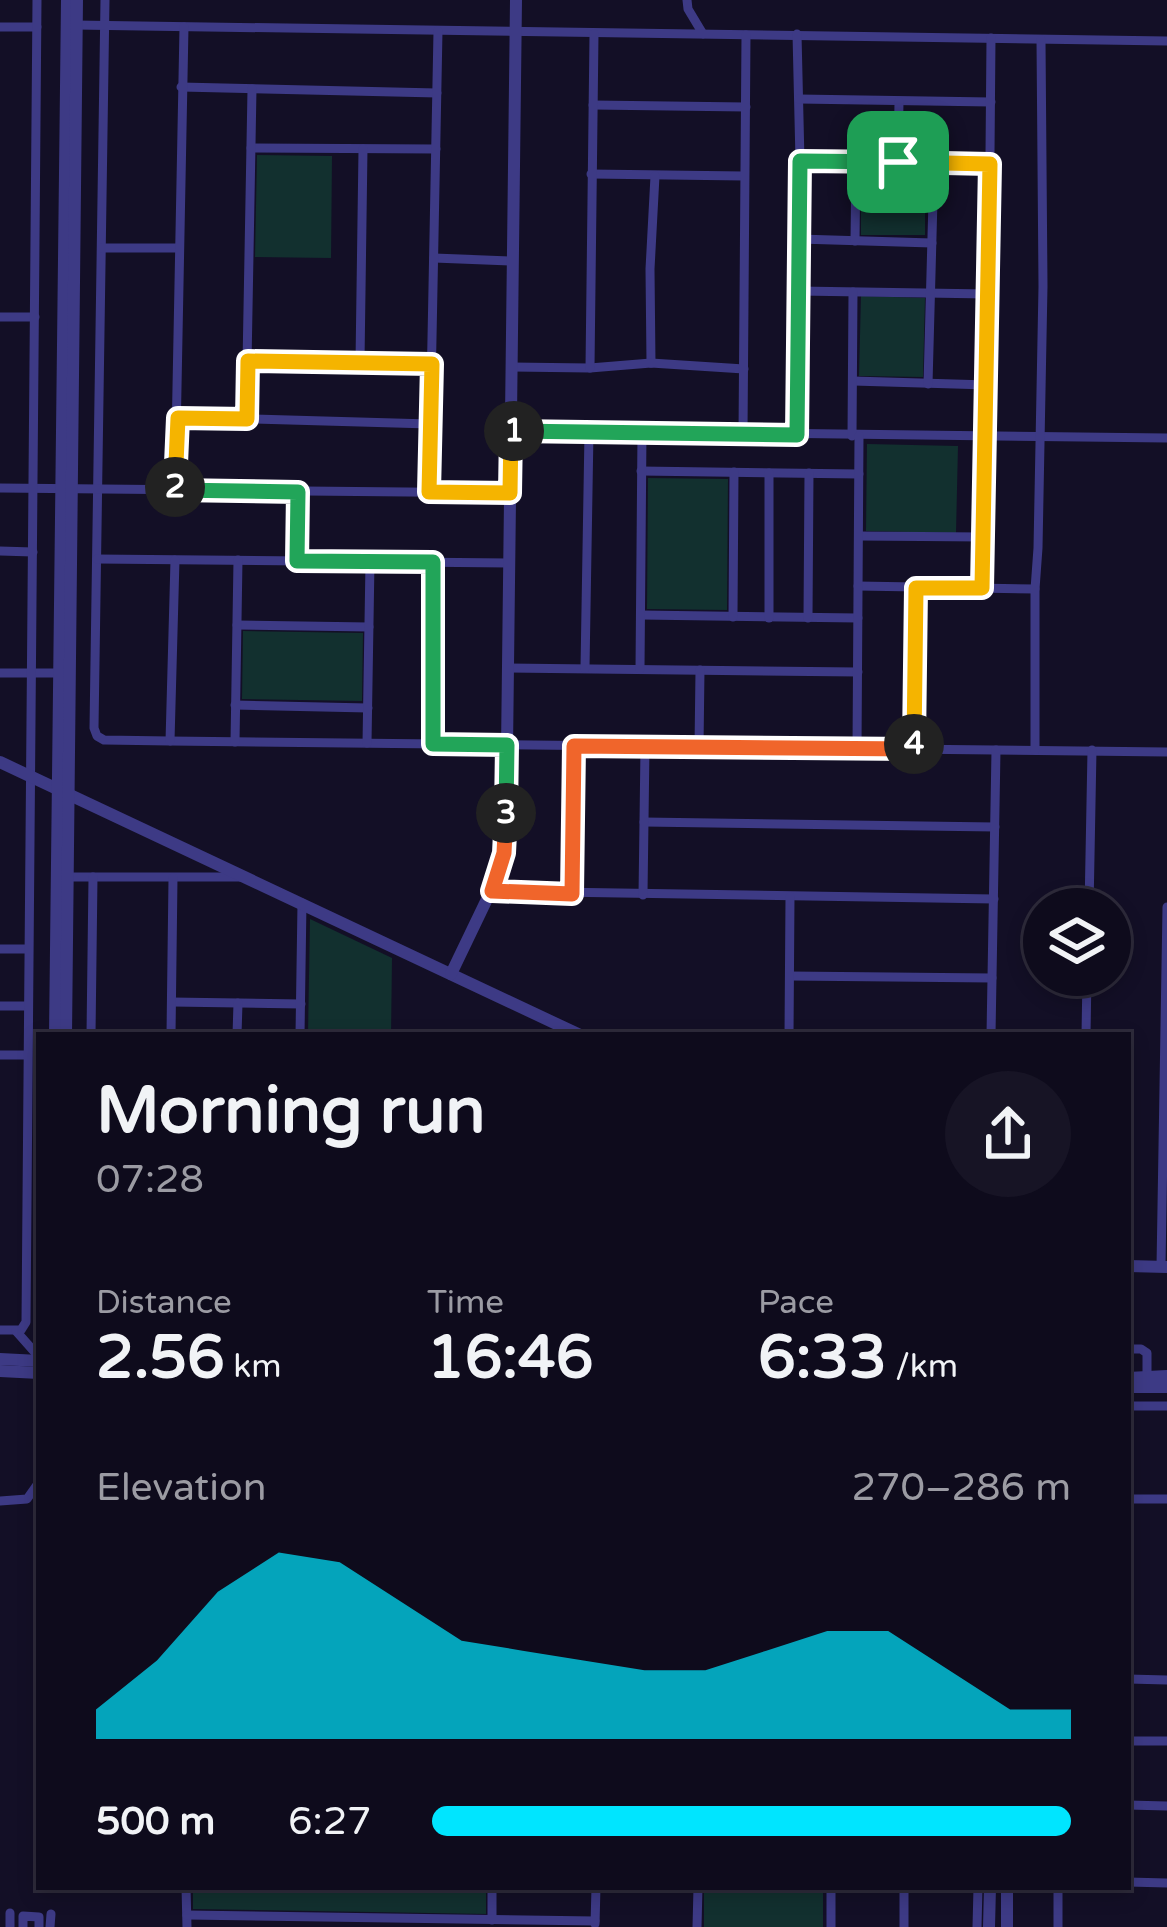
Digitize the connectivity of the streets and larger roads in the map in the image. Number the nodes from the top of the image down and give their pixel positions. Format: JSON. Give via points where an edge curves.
{"nodes":[{"id":1,"x":37,"y":0,"type":"edge"},
{"id":2,"x":67,"y":0,"type":"edge"},
{"id":3,"x":76,"y":0,"type":"edge"},
{"id":4,"x":105,"y":0,"type":"edge"},
{"id":5,"x":516,"y":0,"type":"edge"},
{"id":6,"x":687,"y":0,"type":"edge"},
{"id":7,"x":71,"y":25,"type":"junction"},
{"id":8,"x":105,"y":25,"type":"junction"},
{"id":9,"x":184,"y":26,"type":"junction"},
{"id":10,"x":0,"y":27,"type":"edge"},
{"id":11,"x":37,"y":27,"type":"junction"},
{"id":12,"x":438,"y":31,"type":"junction"},
{"id":13,"x":514,"y":33,"type":"junction"},
{"id":14,"x":594,"y":34,"type":"junction"},
{"id":15,"x":703,"y":34,"type":"junction"},
{"id":16,"x":797,"y":34,"type":"junction"},
{"id":17,"x":746,"y":35,"type":"junction"},
{"id":18,"x":991,"y":38,"type":"junction"},
{"id":19,"x":1041,"y":40,"type":"junction"},
{"id":20,"x":1167,"y":41,"type":"edge"},
{"id":21,"x":181,"y":87,"type":"junction"},
{"id":22,"x":252,"y":89,"type":"junction"},
{"id":23,"x":437,"y":93,"type":"junction"},
{"id":24,"x":799,"y":99,"type":"junction"},
{"id":25,"x":899,"y":102,"type":"junction"},
{"id":26,"x":991,"y":102,"type":"junction"},
{"id":27,"x":593,"y":106,"type":"junction"},
{"id":28,"x":746,"y":106,"type":"junction"},
{"id":29,"x":251,"y":148,"type":"junction"},
{"id":30,"x":363,"y":149,"type":"junction"},
{"id":31,"x":436,"y":149,"type":"junction"},
{"id":32,"x":800,"y":161,"type":"junction"},
{"id":33,"x":856,"y":162,"type":"junction"},
{"id":34,"x":898,"y":162,"type":"junction"},
{"id":35,"x":934,"y":163,"type":"junction"},
{"id":36,"x":990,"y":164,"type":"junction"},
{"id":37,"x":591,"y":174,"type":"junction"},
{"id":38,"x":655,"y":176,"type":"junction"},
{"id":39,"x":744,"y":176,"type":"junction"},
{"id":40,"x":800,"y":239,"type":"junction"},
{"id":41,"x":854,"y":241,"type":"junction"},
{"id":42,"x":932,"y":243,"type":"junction"},
{"id":43,"x":102,"y":248,"type":"junction"},
{"id":44,"x":178,"y":248,"type":"junction"},
{"id":45,"x":434,"y":258,"type":"junction"},
{"id":46,"x":513,"y":261,"type":"junction"},
{"id":47,"x":799,"y":291,"type":"junction"},
{"id":48,"x":853,"y":292,"type":"junction"},
{"id":49,"x":931,"y":293,"type":"junction"},
{"id":50,"x":988,"y":294,"type":"junction"},
{"id":51,"x":0,"y":317,"type":"edge"},
{"id":52,"x":35,"y":317,"type":"junction"},
{"id":53,"x":248,"y":361,"type":"junction"},
{"id":54,"x":360,"y":362,"type":"junction"},
{"id":55,"x":651,"y":363,"type":"junction"},
{"id":56,"x":432,"y":364,"type":"junction"},
{"id":57,"x":512,"y":367,"type":"junction"},
{"id":58,"x":590,"y":368,"type":"junction"},
{"id":59,"x":744,"y":369,"type":"junction"},
{"id":60,"x":853,"y":381,"type":"junction"},
{"id":61,"x":928,"y":384,"type":"junction"},
{"id":62,"x":988,"y":385,"type":"junction"},
{"id":63,"x":178,"y":418,"type":"junction"},
{"id":64,"x":247,"y":419,"type":"junction"},
{"id":65,"x":430,"y":424,"type":"junction"},
{"id":66,"x":511,"y":430,"type":"junction"},
{"id":67,"x":589,"y":432,"type":"junction"},
{"id":68,"x":642,"y":432,"type":"junction"},
{"id":69,"x":743,"y":434,"type":"junction"},
{"id":70,"x":797,"y":435,"type":"junction"},
{"id":71,"x":1039,"y":435,"type":"junction"},
{"id":72,"x":856,"y":436,"type":"junction"},
{"id":73,"x":984,"y":436,"type":"junction"},
{"id":74,"x":1167,"y":438,"type":"edge"},
{"id":75,"x":641,"y":471,"type":"junction"},
{"id":76,"x":734,"y":472,"type":"junction"},
{"id":77,"x":770,"y":473,"type":"junction"},
{"id":78,"x":809,"y":473,"type":"junction"},
{"id":79,"x":859,"y":474,"type":"junction"},
{"id":80,"x":0,"y":488,"type":"edge"},
{"id":81,"x":34,"y":489,"type":"junction"},
{"id":82,"x":66,"y":489,"type":"junction"},
{"id":83,"x":98,"y":489,"type":"junction"},
{"id":84,"x":175,"y":490,"type":"junction"},
{"id":85,"x":298,"y":492,"type":"junction"},
{"id":86,"x":429,"y":492,"type":"junction"},
{"id":87,"x":510,"y":493,"type":"junction"},
{"id":88,"x":859,"y":536,"type":"junction"},
{"id":89,"x":983,"y":537,"type":"junction"},
{"id":90,"x":0,"y":551,"type":"edge"},
{"id":91,"x":33,"y":552,"type":"junction"},
{"id":92,"x":98,"y":559,"type":"junction"},
{"id":93,"x":175,"y":560,"type":"junction"},
{"id":94,"x":238,"y":560,"type":"junction"},
{"id":95,"x":297,"y":561,"type":"junction"},
{"id":96,"x":370,"y":562,"type":"junction"},
{"id":97,"x":433,"y":562,"type":"junction"},
{"id":98,"x":509,"y":563,"type":"junction"},
{"id":99,"x":858,"y":586,"type":"junction"},
{"id":100,"x":916,"y":588,"type":"junction"},
{"id":101,"x":982,"y":588,"type":"junction"},
{"id":102,"x":1035,"y":589,"type":"junction"},
{"id":103,"x":640,"y":615,"type":"junction"},
{"id":104,"x":733,"y":617,"type":"junction"},
{"id":105,"x":769,"y":618,"type":"junction"},
{"id":106,"x":808,"y":618,"type":"junction"},
{"id":107,"x":858,"y":619,"type":"junction"},
{"id":108,"x":237,"y":625,"type":"junction"},
{"id":109,"x":369,"y":627,"type":"junction"},
{"id":110,"x":508,"y":668,"type":"junction"},
{"id":111,"x":585,"y":668,"type":"junction"},
{"id":112,"x":640,"y":669,"type":"junction"},
{"id":113,"x":700,"y":670,"type":"junction"},
{"id":114,"x":858,"y":672,"type":"junction"},
{"id":115,"x":0,"y":673,"type":"edge"},
{"id":116,"x":31,"y":673,"type":"junction"},
{"id":117,"x":64,"y":674,"type":"junction"},
{"id":118,"x":235,"y":704,"type":"junction"},
{"id":119,"x":368,"y":708,"type":"junction"},
{"id":120,"x":170,"y":741,"type":"junction"},
{"id":121,"x":235,"y":742,"type":"junction"},
{"id":122,"x":368,"y":743,"type":"junction"},
{"id":123,"x":433,"y":744,"type":"junction"},
{"id":124,"x":507,"y":745,"type":"junction"},
{"id":125,"x":574,"y":746,"type":"junction"},
{"id":126,"x":645,"y":746,"type":"junction"},
{"id":127,"x":699,"y":747,"type":"junction"},
{"id":128,"x":857,"y":749,"type":"junction"},
{"id":129,"x":914,"y":749,"type":"junction"},
{"id":130,"x":996,"y":750,"type":"junction"},
{"id":131,"x":1036,"y":750,"type":"junction"},
{"id":132,"x":1092,"y":750,"type":"junction"},
{"id":133,"x":1167,"y":752,"type":"edge"},
{"id":134,"x":0,"y":762,"type":"edge"},
{"id":135,"x":31,"y":777,"type":"junction"},
{"id":136,"x":63,"y":790,"type":"junction"},
{"id":137,"x":644,"y":822,"type":"junction"},
{"id":138,"x":995,"y":827,"type":"junction"},
{"id":139,"x":62,"y":860,"type":"junction"},
{"id":140,"x":67,"y":877,"type":"junction"},
{"id":141,"x":94,"y":877,"type":"junction"},
{"id":142,"x":248,"y":877,"type":"junction"},
{"id":143,"x":173,"y":878,"type":"junction"},
{"id":144,"x":1089,"y":888,"type":"edge"},
{"id":145,"x":492,"y":891,"type":"junction"},
{"id":146,"x":572,"y":894,"type":"junction"},
{"id":147,"x":643,"y":895,"type":"junction"},
{"id":148,"x":790,"y":897,"type":"junction"},
{"id":149,"x":994,"y":899,"type":"junction"},
{"id":150,"x":302,"y":903,"type":"junction"},
{"id":151,"x":1167,"y":907,"type":"edge"},
{"id":152,"x":0,"y":949,"type":"edge"},
{"id":153,"x":28,"y":949,"type":"junction"},
{"id":154,"x":451,"y":974,"type":"junction"},
{"id":155,"x":790,"y":976,"type":"junction"},
{"id":156,"x":992,"y":978,"type":"junction"},
{"id":157,"x":1087,"y":996,"type":"edge"},
{"id":158,"x":172,"y":1002,"type":"junction"},
{"id":159,"x":238,"y":1004,"type":"junction"},
{"id":160,"x":301,"y":1004,"type":"junction"},
{"id":161,"x":0,"y":1006,"type":"edge"},
{"id":162,"x":28,"y":1006,"type":"junction"},
{"id":163,"x":55,"y":1032,"type":"edge"},
{"id":164,"x":67,"y":1032,"type":"edge"},
{"id":165,"x":92,"y":1032,"type":"edge"},
{"id":166,"x":171,"y":1032,"type":"edge"},
{"id":167,"x":237,"y":1032,"type":"edge"},
{"id":168,"x":300,"y":1032,"type":"edge"},
{"id":169,"x":574,"y":1032,"type":"edge"},
{"id":170,"x":789,"y":1032,"type":"edge"},
{"id":171,"x":991,"y":1032,"type":"edge"},
{"id":172,"x":1086,"y":1032,"type":"edge"},
{"id":173,"x":0,"y":1055,"type":"edge"},
{"id":174,"x":27,"y":1055,"type":"junction"},
{"id":175,"x":1131,"y":1266,"type":"edge"},
{"id":176,"x":1164,"y":1267,"type":"edge"},
{"id":177,"x":0,"y":1330,"type":"edge"},
{"id":178,"x":16,"y":1330,"type":"junction"},
{"id":179,"x":1131,"y":1349,"type":"edge"},
{"id":180,"x":36,"y":1355,"type":"edge"},
{"id":181,"x":0,"y":1359,"type":"edge"},
{"id":182,"x":36,"y":1359,"type":"edge"},
{"id":183,"x":0,"y":1371,"type":"edge"},
{"id":184,"x":36,"y":1372,"type":"edge"},
{"id":185,"x":1167,"y":1376,"type":"edge"},
{"id":186,"x":1147,"y":1377,"type":"junction"},
{"id":187,"x":1131,"y":1381,"type":"edge"},
{"id":188,"x":1131,"y":1382,"type":"edge"},
{"id":189,"x":1167,"y":1387,"type":"edge"},
{"id":190,"x":1131,"y":1406,"type":"edge"},
{"id":191,"x":1167,"y":1406,"type":"edge"},
{"id":192,"x":36,"y":1486,"type":"edge"},
{"id":193,"x":1131,"y":1499,"type":"edge"},
{"id":194,"x":1167,"y":1499,"type":"edge"},
{"id":195,"x":0,"y":1501,"type":"edge"},
{"id":196,"x":1131,"y":1679,"type":"edge"},
{"id":197,"x":1167,"y":1680,"type":"edge"},
{"id":198,"x":1131,"y":1741,"type":"edge"},
{"id":199,"x":1167,"y":1741,"type":"edge"},
{"id":200,"x":1131,"y":1805,"type":"edge"},
{"id":201,"x":1167,"y":1806,"type":"edge"},
{"id":202,"x":1131,"y":1882,"type":"edge"},
{"id":203,"x":1167,"y":1882,"type":"edge"},
{"id":204,"x":186,"y":1890,"type":"edge"},
{"id":205,"x":492,"y":1890,"type":"edge"},
{"id":206,"x":596,"y":1890,"type":"edge"},
{"id":207,"x":698,"y":1890,"type":"edge"},
{"id":208,"x":831,"y":1890,"type":"edge"},
{"id":209,"x":904,"y":1890,"type":"edge"},
{"id":210,"x":978,"y":1890,"type":"edge"},
{"id":211,"x":989,"y":1890,"type":"edge"},
{"id":212,"x":1007,"y":1890,"type":"edge"},
{"id":213,"x":1058,"y":1890,"type":"edge"},
{"id":214,"x":10,"y":1913,"type":"dead end"},
{"id":215,"x":51,"y":1914,"type":"dead end"},
{"id":216,"x":493,"y":1920,"type":"junction"},
{"id":217,"x":187,"y":1921,"type":"edge"},
{"id":218,"x":595,"y":1924,"type":"edge"},
{"id":219,"x":10,"y":1927,"type":"edge"},
{"id":220,"x":23,"y":1927,"type":"edge"},
{"id":221,"x":39,"y":1927,"type":"edge"},
{"id":222,"x":50,"y":1927,"type":"edge"},
{"id":223,"x":697,"y":1927,"type":"edge"},
{"id":224,"x":831,"y":1927,"type":"edge"},
{"id":225,"x":904,"y":1927,"type":"edge"},
{"id":226,"x":977,"y":1927,"type":"edge"},
{"id":227,"x":989,"y":1927,"type":"edge"},
{"id":228,"x":1007,"y":1927,"type":"edge"},
{"id":229,"x":1058,"y":1927,"type":"edge"}],
"edges":[{"from":1,"to":11,"type":"street"},
{"from":2,"to":7,"type":"street"},
{"from":3,"to":7,"type":"street"},
{"from":4,"to":8,"type":"street"},
{"from":5,"to":13,"type":"street"},
{"from":6,"to":15,"type":"street"},
{"from":7,"to":8,"type":"street"},
{"from":7,"to":82,"type":"street"},
{"from":8,"to":9,"type":"street"},
{"from":8,"to":43,"type":"street"},
{"from":9,"to":12,"type":"street"},
{"from":9,"to":21,"type":"street"},
{"from":10,"to":11,"type":"street"},
{"from":11,"to":52,"type":"street"},
{"from":12,"to":13,"type":"street"},
{"from":12,"to":23,"type":"street"},
{"from":13,"to":14,"type":"street"},
{"from":13,"to":46,"type":"street"},
{"from":14,"to":15,"type":"street"},
{"from":14,"to":27,"type":"street"},
{"from":15,"to":17,"type":"street"},
{"from":16,"to":17,"type":"street"},
{"from":16,"to":18,"type":"street"},
{"from":16,"to":24,"type":"street"},
{"from":17,"to":28,"type":"street"},
{"from":18,"to":19,"type":"street"},
{"from":18,"to":26,"type":"street"},
{"from":19,"to":20,"type":"street"},
{"from":19,"to":71,"type":"street"},
{"from":21,"to":22,"type":"street"},
{"from":21,"to":44,"type":"street"},
{"from":22,"to":23,"type":"street"},
{"from":22,"to":29,"type":"street"},
{"from":23,"to":31,"type":"street"},
{"from":24,"to":25,"type":"street"},
{"from":24,"to":32,"type":"street"},
{"from":25,"to":26,"type":"street"},
{"from":25,"to":34,"type":"street"},
{"from":26,"to":36,"type":"street"},
{"from":27,"to":28,"type":"street"},
{"from":27,"to":37,"type":"street"},
{"from":28,"to":39,"type":"street"},
{"from":29,"to":30,"type":"street"},
{"from":29,"to":53,"type":"street"},
{"from":30,"to":31,"type":"street"},
{"from":30,"to":54,"type":"street"},
{"from":31,"to":45,"type":"street"},
{"from":32,"to":33,"type":"street"},
{"from":32,"to":40,"type":"street"},
{"from":33,"to":34,"type":"street"},
{"from":33,"to":41,"type":"street"},
{"from":34,"to":35,"type":"street"},
{"from":35,"to":36,"type":"street"},
{"from":35,"to":42,"type":"street"},
{"from":36,"to":50,"type":"street"},
{"from":37,"to":38,"type":"street"},
{"from":37,"to":58,"type":"street"},
{"from":38,"to":39,"type":"street"},
{"from":38,"to":55,"type":"street"},
{"from":39,"to":59,"type":"street"},
{"from":40,"to":41,"type":"street"},
{"from":40,"to":47,"type":"street"},
{"from":41,"to":42,"type":"street"},
{"from":42,"to":49,"type":"street"},
{"from":43,"to":44,"type":"street"},
{"from":43,"to":83,"type":"street"},
{"from":44,"to":63,"type":"street"},
{"from":45,"to":46,"type":"street"},
{"from":45,"to":56,"type":"street"},
{"from":46,"to":57,"type":"street"},
{"from":47,"to":48,"type":"street"},
{"from":47,"to":70,"type":"street"},
{"from":48,"to":49,"type":"street"},
{"from":48,"to":60,"type":"street"},
{"from":49,"to":50,"type":"street"},
{"from":49,"to":61,"type":"street"},
{"from":50,"to":62,"type":"street"},
{"from":51,"to":52,"type":"street"},
{"from":52,"to":81,"type":"street"},
{"from":53,"to":54,"type":"street"},
{"from":53,"to":64,"type":"street"},
{"from":54,"to":56,"type":"street"},
{"from":55,"to":58,"type":"street"},
{"from":55,"to":59,"type":"street"},
{"from":56,"to":65,"type":"street"},
{"from":57,"to":58,"type":"street"},
{"from":57,"to":66,"type":"street"},
{"from":59,"to":69,"type":"street"},
{"from":60,"to":61,"type":"street"},
{"from":60,"to":72,"type":"street"},
{"from":61,"to":62,"type":"street"},
{"from":62,"to":73,"type":"street"},
{"from":63,"to":64,"type":"street"},
{"from":63,"to":84,"type":"street"},
{"from":64,"to":65,"type":"street"},
{"from":65,"to":86,"type":"street"},
{"from":66,"to":67,"type":"street"},
{"from":66,"to":87,"type":"street"},
{"from":67,"to":68,"type":"street"},
{"from":67,"to":111,"type":"street"},
{"from":68,"to":69,"type":"street"},
{"from":68,"to":75,"type":"street"},
{"from":69,"to":70,"type":"street"},
{"from":70,"to":72,"type":"street"},
{"from":71,"to":73,"type":"street"},
{"from":71,"to":74,"type":"street"},
{"from":71,"to":102,"type":"street"},
{"from":72,"to":73,"type":"street"},
{"from":72,"to":79,"type":"street"},
{"from":73,"to":89,"type":"street"},
{"from":75,"to":76,"type":"street"},
{"from":75,"to":103,"type":"street"},
{"from":76,"to":77,"type":"street"},
{"from":76,"to":104,"type":"street"},
{"from":77,"to":78,"type":"street"},
{"from":77,"to":105,"type":"street"},
{"from":78,"to":79,"type":"street"},
{"from":78,"to":106,"type":"street"},
{"from":79,"to":88,"type":"street"},
{"from":80,"to":81,"type":"street"},
{"from":81,"to":82,"type":"street"},
{"from":81,"to":91,"type":"street"},
{"from":82,"to":83,"type":"street"},
{"from":82,"to":117,"type":"street"},
{"from":83,"to":84,"type":"street"},
{"from":83,"to":92,"type":"street"},
{"from":84,"to":85,"type":"street"},
{"from":85,"to":86,"type":"street"},
{"from":85,"to":95,"type":"street"},
{"from":86,"to":87,"type":"street"},
{"from":87,"to":98,"type":"street"},
{"from":88,"to":89,"type":"street"},
{"from":88,"to":99,"type":"street"},
{"from":89,"to":101,"type":"street"},
{"from":90,"to":91,"type":"street"},
{"from":91,"to":116,"type":"street"},
{"from":92,"to":93,"type":"street"},
{"from":92,"to":120,"type":"street","via":[[97,736]]},
{"from":93,"to":94,"type":"street"},
{"from":93,"to":120,"type":"street"},
{"from":94,"to":95,"type":"street"},
{"from":94,"to":108,"type":"street"},
{"from":95,"to":96,"type":"street"},
{"from":96,"to":97,"type":"street"},
{"from":96,"to":109,"type":"street"},
{"from":97,"to":98,"type":"street"},
{"from":97,"to":123,"type":"street"},
{"from":98,"to":110,"type":"street"},
{"from":99,"to":100,"type":"street"},
{"from":99,"to":107,"type":"street"},
{"from":100,"to":101,"type":"street"},
{"from":100,"to":129,"type":"street"},
{"from":101,"to":102,"type":"street"},
{"from":102,"to":131,"type":"street"},
{"from":103,"to":104,"type":"street"},
{"from":103,"to":112,"type":"street"},
{"from":104,"to":105,"type":"street"},
{"from":105,"to":106,"type":"street"},
{"from":106,"to":107,"type":"street"},
{"from":107,"to":114,"type":"street"},
{"from":108,"to":109,"type":"street"},
{"from":108,"to":118,"type":"street"},
{"from":109,"to":119,"type":"street"},
{"from":110,"to":111,"type":"street"},
{"from":110,"to":124,"type":"street"},
{"from":111,"to":112,"type":"street"},
{"from":112,"to":113,"type":"street"},
{"from":113,"to":114,"type":"street"},
{"from":113,"to":127,"type":"street"},
{"from":114,"to":128,"type":"street"},
{"from":115,"to":116,"type":"street"},
{"from":116,"to":117,"type":"street"},
{"from":116,"to":135,"type":"street"},
{"from":117,"to":136,"type":"street"},
{"from":118,"to":119,"type":"street"},
{"from":118,"to":121,"type":"street"},
{"from":119,"to":122,"type":"street"},
{"from":120,"to":121,"type":"street"},
{"from":121,"to":122,"type":"street"},
{"from":122,"to":123,"type":"street"},
{"from":123,"to":124,"type":"street"},
{"from":124,"to":125,"type":"street"},
{"from":124,"to":145,"type":"street","via":[[504,853]]},
{"from":125,"to":126,"type":"street"},
{"from":125,"to":146,"type":"street"},
{"from":126,"to":127,"type":"street"},
{"from":126,"to":137,"type":"street"},
{"from":127,"to":128,"type":"street"},
{"from":128,"to":129,"type":"street"},
{"from":129,"to":130,"type":"street"},
{"from":130,"to":131,"type":"street"},
{"from":130,"to":138,"type":"street"},
{"from":131,"to":132,"type":"street"},
{"from":132,"to":133,"type":"street"},
{"from":132,"to":144,"type":"street"},
{"from":134,"to":135,"type":"street"},
{"from":135,"to":136,"type":"street"},
{"from":135,"to":153,"type":"street"},
{"from":136,"to":139,"type":"street"},
{"from":136,"to":142,"type":"street"},
{"from":137,"to":138,"type":"street"},
{"from":137,"to":147,"type":"street"},
{"from":138,"to":149,"type":"street"},
{"from":139,"to":140,"type":"street"},
{"from":139,"to":163,"type":"street"},
{"from":140,"to":141,"type":"street"},
{"from":140,"to":164,"type":"street"},
{"from":141,"to":143,"type":"street"},
{"from":141,"to":165,"type":"street"},
{"from":142,"to":143,"type":"street"},
{"from":142,"to":150,"type":"street"},
{"from":143,"to":158,"type":"street"},
{"from":145,"to":146,"type":"street"},
{"from":145,"to":154,"type":"street"},
{"from":146,"to":147,"type":"street"},
{"from":147,"to":148,"type":"street"},
{"from":148,"to":149,"type":"street"},
{"from":148,"to":155,"type":"street"},
{"from":149,"to":156,"type":"street"},
{"from":150,"to":154,"type":"street"},
{"from":150,"to":160,"type":"street"},
{"from":151,"to":176,"type":"street"},
{"from":152,"to":153,"type":"street"},
{"from":153,"to":162,"type":"street"},
{"from":154,"to":169,"type":"street"},
{"from":155,"to":156,"type":"street"},
{"from":155,"to":170,"type":"street"},
{"from":156,"to":171,"type":"street"},
{"from":157,"to":172,"type":"street"},
{"from":158,"to":159,"type":"street"},
{"from":158,"to":166,"type":"street"},
{"from":159,"to":160,"type":"street"},
{"from":159,"to":167,"type":"street"},
{"from":160,"to":168,"type":"street"},
{"from":161,"to":162,"type":"street"},
{"from":162,"to":174,"type":"street"},
{"from":173,"to":174,"type":"street"},
{"from":174,"to":178,"type":"street","via":[[26,1322]]},
{"from":175,"to":176,"type":"street"},
{"from":177,"to":178,"type":"street"},
{"from":178,"to":180,"type":"street"},
{"from":179,"to":186,"type":"street","via":[[1147,1353]]},
{"from":181,"to":182,"type":"street"},
{"from":183,"to":184,"type":"street"},
{"from":185,"to":186,"type":"street"},
{"from":186,"to":187,"type":"street"},
{"from":188,"to":189,"type":"street"},
{"from":190,"to":191,"type":"street"},
{"from":192,"to":195,"type":"street","via":[[27,1499]]},
{"from":193,"to":194,"type":"street"},
{"from":196,"to":197,"type":"street"},
{"from":198,"to":199,"type":"street"},
{"from":200,"to":201,"type":"street"},
{"from":202,"to":203,"type":"street"},
{"from":204,"to":217,"type":"street"},
{"from":205,"to":216,"type":"street"},
{"from":206,"to":218,"type":"street"},
{"from":207,"to":223,"type":"street"},
{"from":208,"to":224,"type":"street"},
{"from":209,"to":225,"type":"street"},
{"from":210,"to":226,"type":"street"},
{"from":211,"to":227,"type":"street"},
{"from":212,"to":228,"type":"street"},
{"from":213,"to":229,"type":"street"},
{"from":214,"to":219,"type":"street"},
{"from":215,"to":222,"type":"street"},
{"from":216,"to":217,"type":"street"},
{"from":216,"to":218,"type":"street"},
{"from":220,"to":221,"type":"street","via":[[23,1916],[39,1917]]}]}
